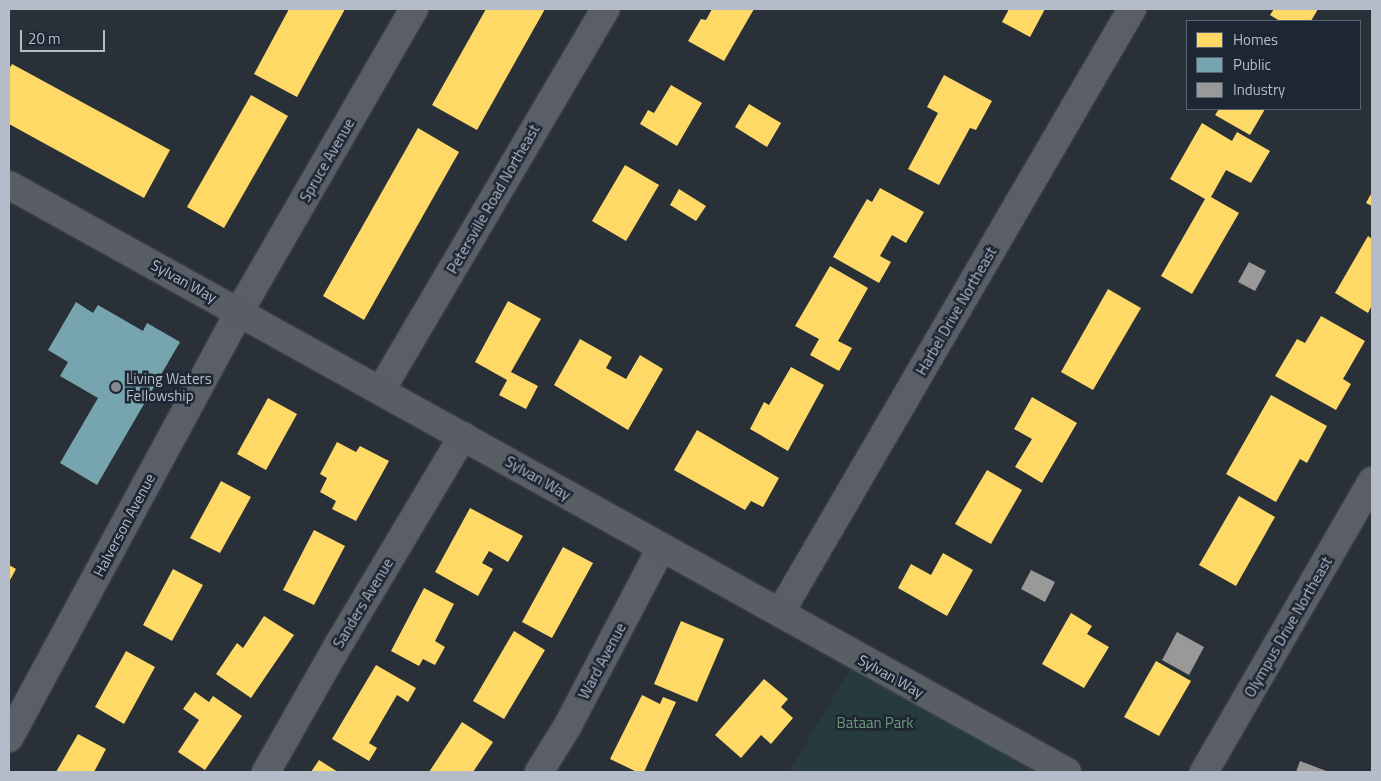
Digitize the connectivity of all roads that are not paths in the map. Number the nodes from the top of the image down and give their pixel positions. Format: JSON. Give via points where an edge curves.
{"nodes":[{"id":1,"x":414,"y":9,"type":"edge"},
{"id":2,"x":605,"y":9,"type":"edge"},
{"id":3,"x":1132,"y":9,"type":"edge"},
{"id":4,"x":9,"y":185,"type":"edge"},
{"id":5,"x":239,"y":312,"type":"junction"},
{"id":6,"x":381,"y":390,"type":"junction"},
{"id":7,"x":464,"y":436,"type":"junction"},
{"id":8,"x":1372,"y":481,"type":"edge"},
{"id":9,"x":660,"y":548,"type":"junction"},
{"id":10,"x":780,"y":613,"type":"junction"},
{"id":11,"x":9,"y":738,"type":"edge"},
{"id":12,"x":266,"y":772,"type":"edge"},
{"id":13,"x":539,"y":772,"type":"edge"},
{"id":14,"x":1066,"y":772,"type":"edge"},
{"id":15,"x":1204,"y":772,"type":"edge"}],
"edges":[{"from":1,"to":5,"type":"street","name":"Spruce Avenue"},
{"from":2,"to":6,"type":"street","name":"Petersville Road Northeast"},
{"from":3,"to":10,"type":"street","name":"Harbel Drive Northeast"},
{"from":4,"to":5,"type":"main road","name":"Sylvan Way"},
{"from":5,"to":6,"type":"main road","name":"Sylvan Way"},
{"from":5,"to":11,"type":"street","name":"Halverson Avenue"},
{"from":6,"to":7,"type":"main road","name":"Sylvan Way"},
{"from":7,"to":9,"type":"main road","name":"Sylvan Way"},
{"from":7,"to":12,"type":"street","name":"Sanders Avenue"},
{"from":8,"to":15,"type":"street","name":"Olympus Drive Northeast"},
{"from":9,"to":10,"type":"main road","name":"Sylvan Way"},
{"from":9,"to":13,"type":"street","name":"Ward Avenue","via":[[567,727]]},
{"from":10,"to":14,"type":"main road","name":"Sylvan Way"}]}
